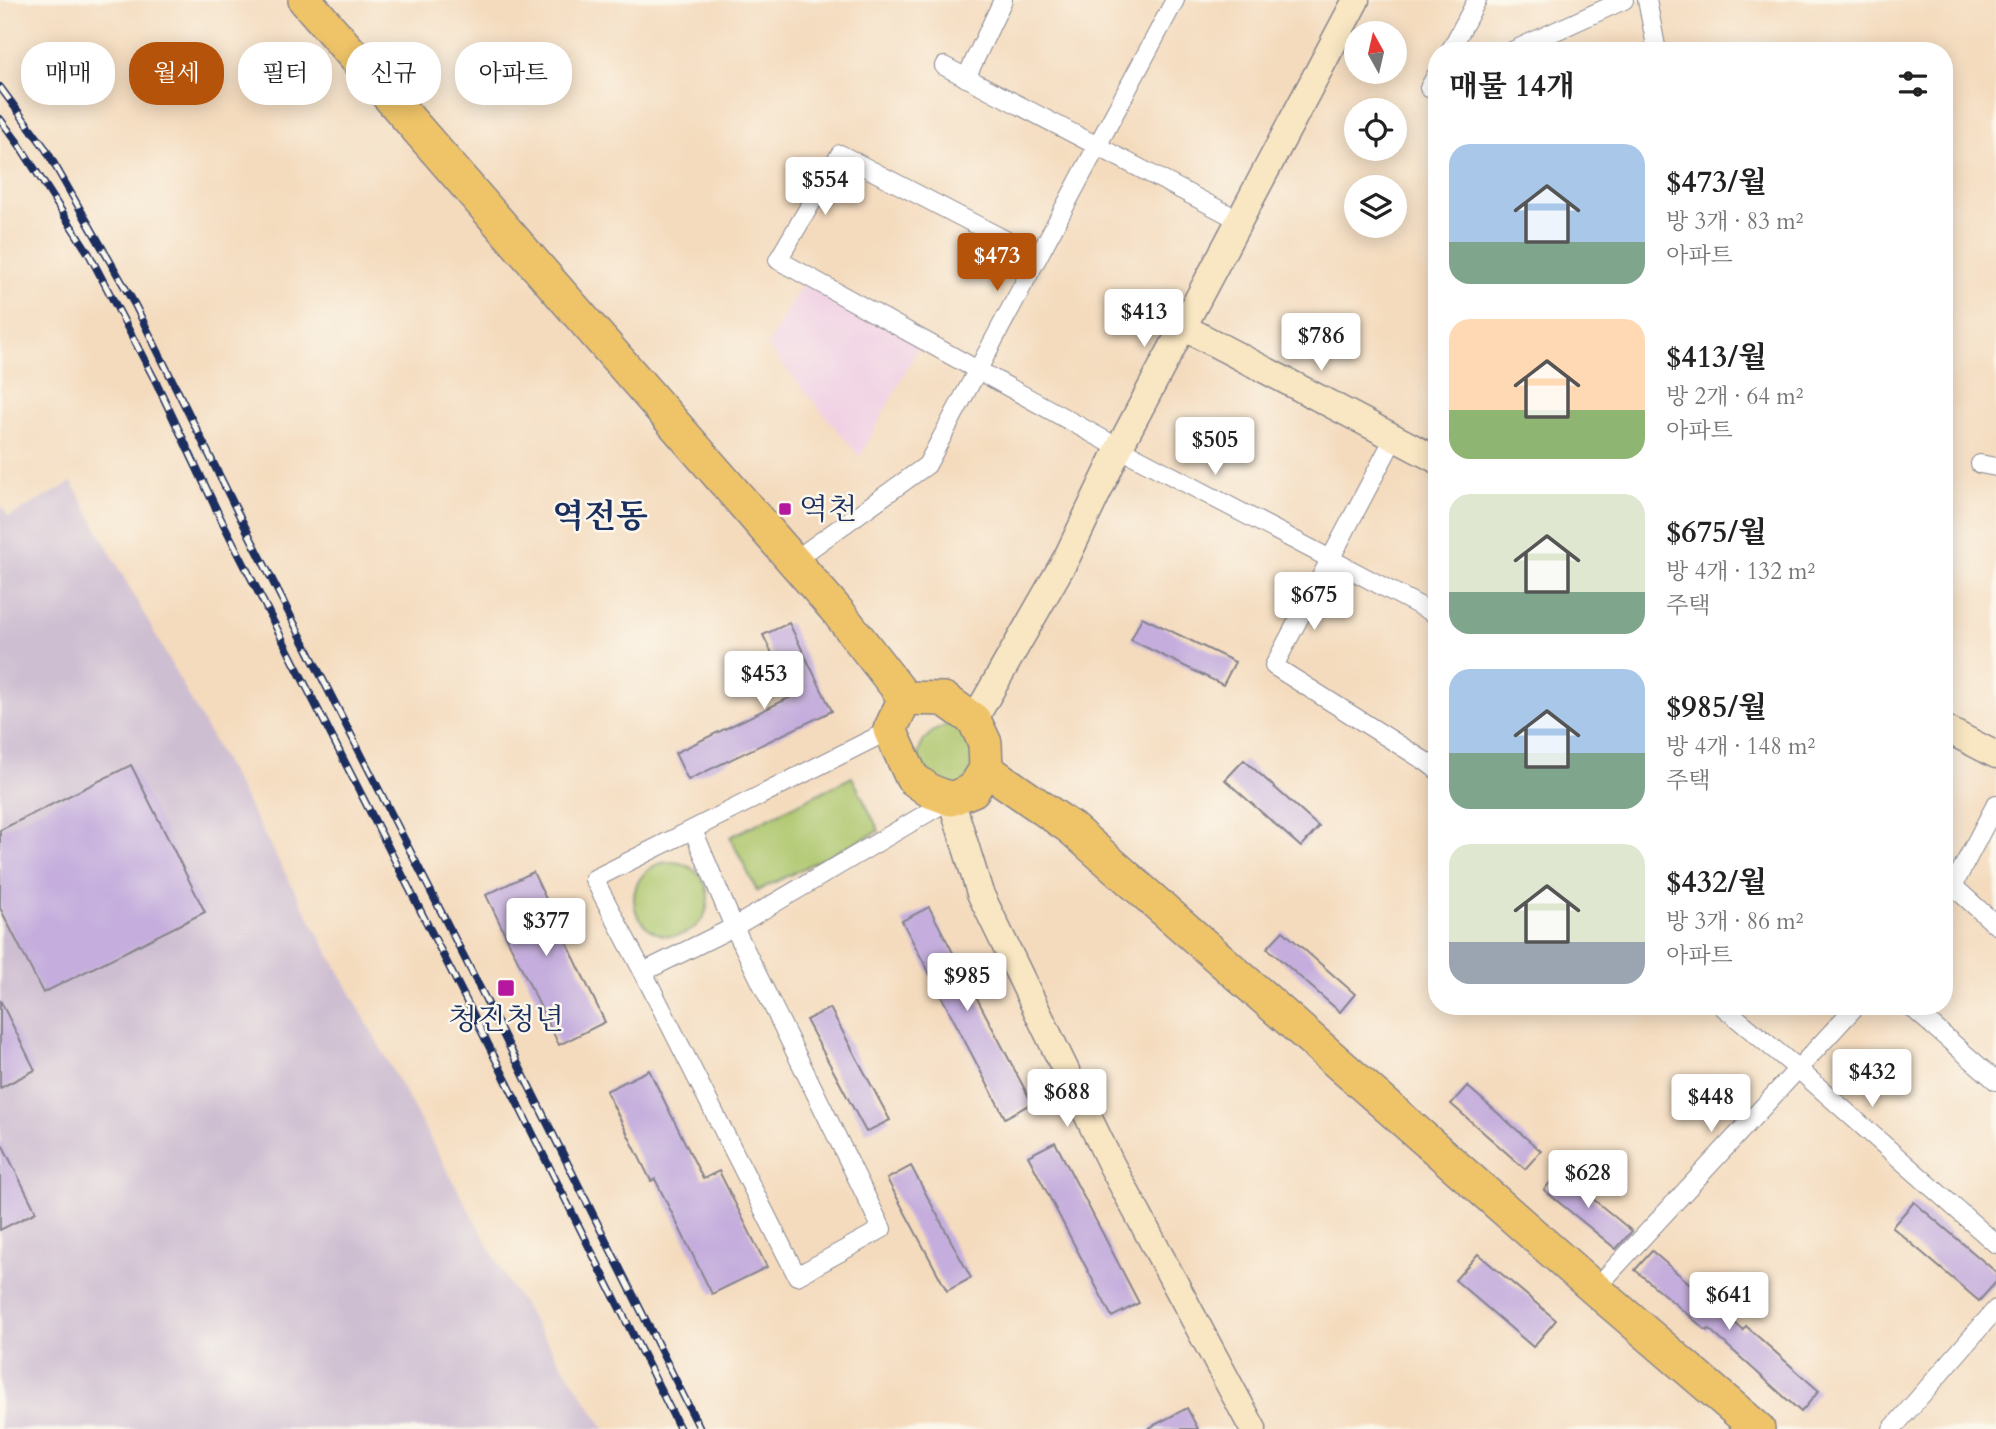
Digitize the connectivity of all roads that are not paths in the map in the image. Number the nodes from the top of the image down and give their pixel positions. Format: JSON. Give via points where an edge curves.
{"nodes":[{"id":1,"x":305,"y":0,"type":"edge"},
{"id":2,"x":1003,"y":0,"type":"edge"},
{"id":3,"x":1175,"y":0,"type":"edge"},
{"id":4,"x":1356,"y":0,"type":"edge"},
{"id":5,"x":1477,"y":0,"type":"edge"},
{"id":6,"x":1624,"y":0,"type":"edge"},
{"id":7,"x":1647,"y":0,"type":"edge"},
{"id":8,"x":1455,"y":42,"type":"edge"},
{"id":9,"x":1532,"y":42,"type":"edge"},
{"id":10,"x":1655,"y":42,"type":"edge"},
{"id":11,"x":944,"y":66,"type":"dead end"},
{"id":12,"x":966,"y":78,"type":"junction"},
{"id":13,"x":1097,"y":146,"type":"junction"},
{"id":14,"x":1239,"y":220,"type":"junction"},
{"id":15,"x":1038,"y":257,"type":"junction"},
{"id":16,"x":1183,"y":327,"type":"junction"},
{"id":17,"x":977,"y":370,"type":"junction"},
{"id":18,"x":1394,"y":438,"type":"junction"},
{"id":19,"x":1119,"y":448,"type":"junction"},
{"id":20,"x":1428,"y":455,"type":"edge"},
{"id":21,"x":1330,"y":559,"type":"junction"},
{"id":22,"x":792,"y":562,"type":"junction"},
{"id":23,"x":1428,"y":610,"type":"edge"},
{"id":24,"x":905,"y":698,"type":"junction"},
{"id":25,"x":974,"y":720,"type":"junction"},
{"id":26,"x":890,"y":730,"type":"junction"},
{"id":27,"x":1953,"y":733,"type":"edge"},
{"id":28,"x":1996,"y":755,"type":"edge"},
{"id":29,"x":1428,"y":764,"type":"edge"},
{"id":30,"x":986,"y":769,"type":"junction"},
{"id":31,"x":951,"y":799,"type":"junction"},
{"id":32,"x":1996,"y":804,"type":"edge"},
{"id":33,"x":693,"y":830,"type":"junction"},
{"id":34,"x":1953,"y":878,"type":"edge"},
{"id":35,"x":1953,"y":893,"type":"edge"},
{"id":36,"x":1996,"y":925,"type":"edge"},
{"id":37,"x":734,"y":927,"type":"junction"},
{"id":38,"x":643,"y":972,"type":"junction"},
{"id":39,"x":1733,"y":1015,"type":"edge"},
{"id":40,"x":1848,"y":1015,"type":"edge"},
{"id":41,"x":1920,"y":1015,"type":"edge"},
{"id":42,"x":1798,"y":1069,"type":"junction"},
{"id":43,"x":1996,"y":1081,"type":"edge"},
{"id":44,"x":1996,"y":1244,"type":"edge"},
{"id":45,"x":1595,"y":1289,"type":"junction"},
{"id":46,"x":1996,"y":1309,"type":"edge"},
{"id":47,"x":1253,"y":1429,"type":"edge"},
{"id":48,"x":1758,"y":1429,"type":"edge"},
{"id":49,"x":1892,"y":1429,"type":"edge"}],
"edges":[{"from":1,"to":22,"type":"highway"},
{"from":2,"to":12,"type":"street"},
{"from":3,"to":13,"type":"street"},
{"from":4,"to":14,"type":"street"},
{"from":5,"to":8,"type":"street"},
{"from":6,"to":9,"type":"street"},
{"from":7,"to":10,"type":"street"},
{"from":11,"to":12,"type":"street"},
{"from":12,"to":13,"type":"street"},
{"from":13,"to":14,"type":"street"},
{"from":13,"to":15,"type":"street"},
{"from":14,"to":16,"type":"street"},
{"from":15,"to":17,"type":"street"},
{"from":15,"to":17,"type":"street","via":[[840,153],[778,260]]},
{"from":16,"to":18,"type":"street"},
{"from":16,"to":19,"type":"street"},
{"from":17,"to":19,"type":"street"},
{"from":17,"to":22,"type":"street","via":[[927,465]]},
{"from":18,"to":20,"type":"street"},
{"from":18,"to":21,"type":"street"},
{"from":19,"to":21,"type":"street"},
{"from":19,"to":25,"type":"street","via":[[1066,556]]},
{"from":21,"to":23,"type":"street"},
{"from":21,"to":29,"type":"street","via":[[1274,666]]},
{"from":22,"to":24,"type":"highway"},
{"from":24,"to":25,"type":"highway","via":[[944,699]]},
{"from":24,"to":26,"type":"highway"},
{"from":25,"to":30,"type":"highway","via":[[985,743]]},
{"from":26,"to":31,"type":"highway","via":[[912,778]]},
{"from":26,"to":33,"type":"street"},
{"from":27,"to":28,"type":"street"},
{"from":30,"to":31,"type":"highway","via":[[973,790]]},
{"from":30,"to":45,"type":"highway","via":[[1071,828]]},
{"from":31,"to":37,"type":"street"},
{"from":31,"to":47,"type":"street","via":[[980,893],[1111,1164]]},
{"from":32,"to":34,"type":"street"},
{"from":33,"to":37,"type":"street"},
{"from":33,"to":38,"type":"street","via":[[594,879]]},
{"from":35,"to":36,"type":"street"},
{"from":37,"to":38,"type":"street"},
{"from":37,"to":38,"type":"street","via":[[881,1229],[797,1276]]},
{"from":39,"to":42,"type":"street"},
{"from":40,"to":42,"type":"street"},
{"from":41,"to":43,"type":"street"},
{"from":42,"to":44,"type":"street"},
{"from":42,"to":45,"type":"street"},
{"from":45,"to":48,"type":"highway"},
{"from":46,"to":49,"type":"street"}]}
